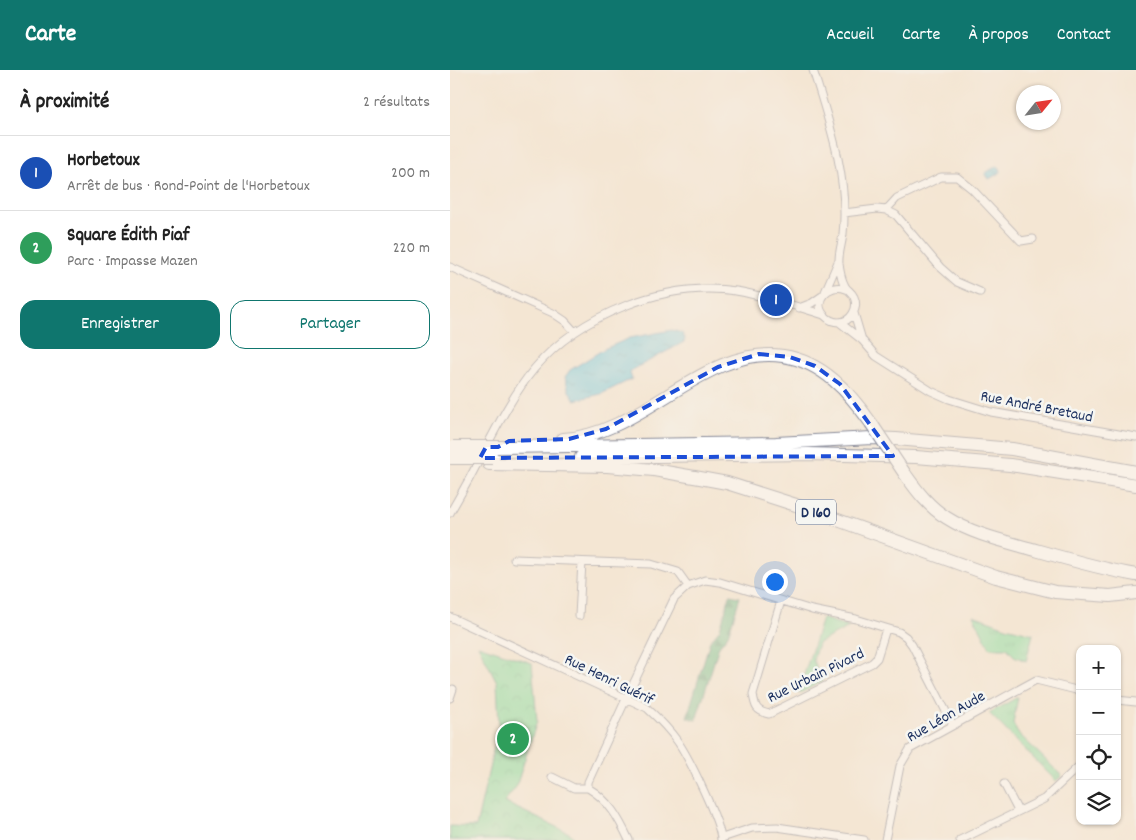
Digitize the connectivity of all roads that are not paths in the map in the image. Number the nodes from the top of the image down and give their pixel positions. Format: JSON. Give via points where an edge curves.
{"nodes":[{"id":1,"x":813,"y":70,"type":"edge"},
{"id":2,"x":886,"y":210,"type":"junction"},
{"id":3,"x":844,"y":213,"type":"junction"},
{"id":4,"x":1033,"y":239,"type":"dead end"},
{"id":5,"x":838,"y":261,"type":"junction"},
{"id":6,"x":450,"y":267,"type":"edge"},
{"id":7,"x":846,"y":288,"type":"junction"},
{"id":8,"x":980,"y":292,"type":"dead end"},
{"id":9,"x":824,"y":294,"type":"junction"},
{"id":10,"x":799,"y":308,"type":"junction"},
{"id":11,"x":854,"y":313,"type":"junction"},
{"id":12,"x":824,"y":315,"type":"junction"},
{"id":13,"x":839,"y":322,"type":"junction"},
{"id":14,"x":575,"y":332,"type":"junction"},
{"id":15,"x":862,"y":340,"type":"junction"},
{"id":16,"x":1136,"y":437,"type":"edge"},
{"id":17,"x":451,"y":451,"type":"edge"},
{"id":18,"x":494,"y":456,"type":"junction"},
{"id":19,"x":450,"y":463,"type":"edge"},
{"id":20,"x":1136,"y":472,"type":"edge"},
{"id":21,"x":1136,"y":485,"type":"edge"},
{"id":22,"x":450,"y":513,"type":"edge"},
{"id":23,"x":514,"y":559,"type":"dead end"},
{"id":24,"x":582,"y":562,"type":"junction"},
{"id":25,"x":1136,"y":575,"type":"edge"},
{"id":26,"x":688,"y":586,"type":"junction"},
{"id":27,"x":1136,"y":594,"type":"edge"},
{"id":28,"x":781,"y":601,"type":"junction"},
{"id":29,"x":579,"y":616,"type":"dead end"},
{"id":30,"x":450,"y":617,"type":"edge"},
{"id":31,"x":886,"y":629,"type":"junction"},
{"id":32,"x":453,"y":689,"type":"dead end"},
{"id":33,"x":1076,"y":690,"type":"edge"},
{"id":34,"x":450,"y":698,"type":"edge"},
{"id":35,"x":626,"y":699,"type":"junction"},
{"id":36,"x":1121,"y":700,"type":"edge"},
{"id":37,"x":1136,"y":702,"type":"edge"},
{"id":38,"x":953,"y":725,"type":"junction"},
{"id":39,"x":1076,"y":769,"type":"edge"},
{"id":40,"x":552,"y":777,"type":"dead end"},
{"id":41,"x":1004,"y":784,"type":"dead end"},
{"id":42,"x":588,"y":788,"type":"junction"},
{"id":43,"x":1018,"y":811,"type":"junction"},
{"id":44,"x":722,"y":839,"type":"edge"},
{"id":45,"x":629,"y":840,"type":"edge"},
{"id":46,"x":864,"y":840,"type":"edge"},
{"id":47,"x":885,"y":840,"type":"edge"},
{"id":48,"x":960,"y":840,"type":"edge"}],
"edges":[{"from":1,"to":3,"type":"street","via":[[838,157]]},
{"from":2,"to":3,"type":"street"},
{"from":2,"to":4,"type":"street","via":[[897,198],[941,176],[957,177],[1021,242]]},
{"from":2,"to":8,"type":"street","via":[[896,215],[952,277]]},
{"from":3,"to":5,"type":"street"},
{"from":5,"to":7,"type":"street"},
{"from":5,"to":9,"type":"street"},
{"from":6,"to":14,"type":"street","via":[[553,313],[565,320]]},
{"from":7,"to":9,"type":"street","via":[[838,286]]},
{"from":7,"to":11,"type":"street","via":[[855,299]]},
{"from":9,"to":10,"type":"street"},
{"from":9,"to":12,"type":"street","via":[[821,308]]},
{"from":10,"to":12,"type":"street"},
{"from":10,"to":14,"type":"street","via":[[734,291],[691,290],[618,308]]},
{"from":11,"to":13,"type":"street","via":[[848,320]]},
{"from":11,"to":15,"type":"street","name":"Rue André Bretaud"},
{"from":12,"to":13,"type":"street"},
{"from":13,"to":15,"type":"street","name":"Rue André Bretaud"},
{"from":14,"to":22,"type":"street","via":[[554,348],[519,390]]},
{"from":15,"to":16,"type":"street","name":"Rue André Bretaud","via":[[876,356],[949,399],[991,412]]},
{"from":17,"to":18,"type":"highway","number":"D 160","bridge":true},
{"from":18,"to":19,"type":"highway","number":"D 160"},
{"from":18,"to":20,"type":"highway","number":"D 160","via":[[872,438],[1012,450]]},
{"from":18,"to":21,"type":"highway","number":"D 160","via":[[881,455],[1010,465]]},
{"from":18,"to":25,"type":"highway","bridge":true,"via":[[509,440],[569,439],[598,432],[723,365],[748,356],[790,357],[815,366],[849,393],[920,496],[946,518],[962,527],[1055,556]]},
{"from":18,"to":27,"type":"highway","number":"D 160","via":[[654,470],[727,483],[996,578],[1055,592],[1110,596]]},
{"from":23,"to":24,"type":"street"},
{"from":24,"to":26,"type":"street","via":[[651,564],[678,572]]},
{"from":24,"to":29,"type":"street"},
{"from":26,"to":28,"type":"street","via":[[705,580],[720,582]]},
{"from":26,"to":35,"type":"street","via":[[674,599]]},
{"from":28,"to":31,"type":"street"},
{"from":28,"to":31,"type":"street","name":"Rue Urbain Pivard","via":[[754,694],[755,705],[761,712],[769,714],[872,663],[877,658]]},
{"from":30,"to":35,"type":"street","name":"Rue Henri Guérif"},
{"from":31,"to":38,"type":"street","via":[[899,632],[912,645]]},
{"from":32,"to":34,"type":"street"},
{"from":33,"to":38,"type":"street","name":"Rue Léon Aude","via":[[1036,680]]},
{"from":35,"to":42,"type":"street"},
{"from":35,"to":44,"type":"street","name":"Rue Henri Guérif","via":[[647,708],[665,724],[679,744],[717,820]]},
{"from":36,"to":37,"type":"street"},
{"from":38,"to":47,"type":"street","name":"Rue Léon Aude","via":[[910,749],[900,766]]},
{"from":39,"to":43,"type":"street","via":[[1044,799]]},
{"from":40,"to":42,"type":"street","via":[[574,788]]},
{"from":41,"to":43,"type":"street"},
{"from":42,"to":45,"type":"street","via":[[600,794],[610,805]]},
{"from":43,"to":48,"type":"street"},
{"from":44,"to":46,"type":"street","via":[[752,828],[777,827]]}]}
